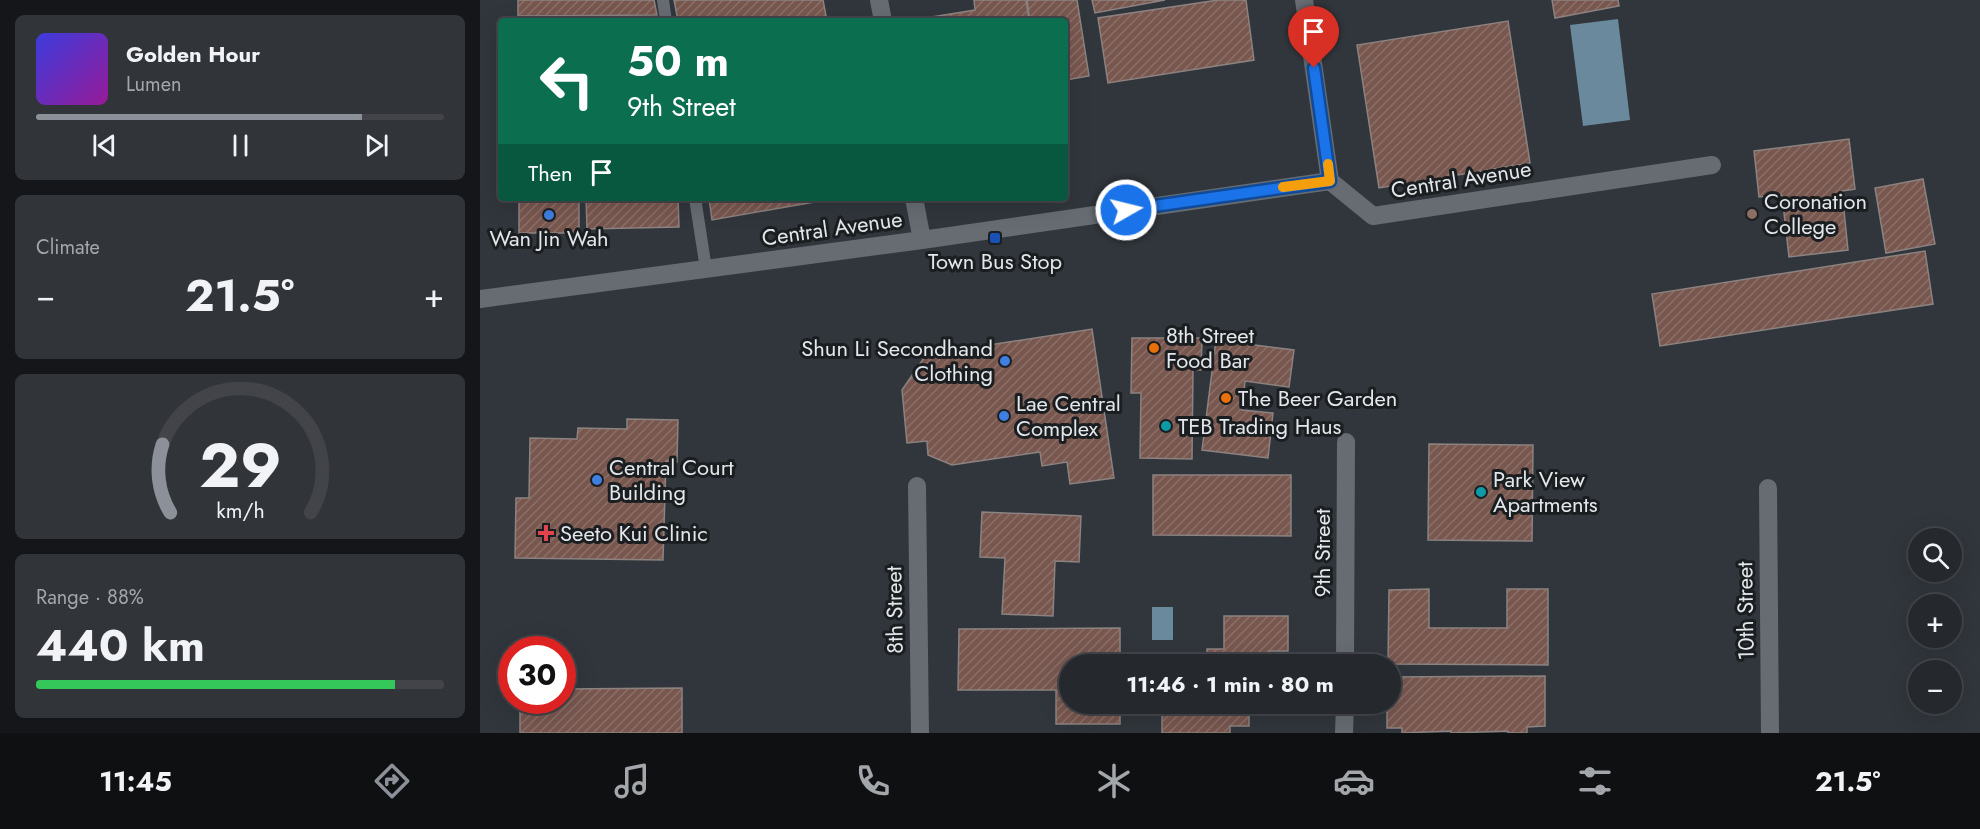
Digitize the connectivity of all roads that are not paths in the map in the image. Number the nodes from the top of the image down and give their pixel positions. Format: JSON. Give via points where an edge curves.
{"nodes":[{"id":1,"x":663,"y":0,"type":"edge"},
{"id":2,"x":879,"y":0,"type":"edge"},
{"id":3,"x":1304,"y":0,"type":"edge"},
{"id":4,"x":666,"y":18,"type":"edge"},
{"id":5,"x":882,"y":18,"type":"edge"},
{"id":6,"x":1712,"y":165,"type":"dead end"},
{"id":7,"x":1330,"y":181,"type":"junction"},
{"id":8,"x":695,"y":201,"type":"edge"},
{"id":9,"x":915,"y":201,"type":"edge"},
{"id":10,"x":922,"y":240,"type":"junction"},
{"id":11,"x":706,"y":269,"type":"junction"},
{"id":12,"x":480,"y":299,"type":"edge"},
{"id":13,"x":1346,"y":442,"type":"dead end"},
{"id":14,"x":917,"y":486,"type":"dead end"},
{"id":15,"x":1768,"y":488,"type":"dead end"},
{"id":16,"x":1345,"y":654,"type":"edge"},
{"id":17,"x":1345,"y":714,"type":"edge"},
{"id":18,"x":920,"y":733,"type":"edge"},
{"id":19,"x":1344,"y":733,"type":"edge"},
{"id":20,"x":1770,"y":733,"type":"edge"}],
"edges":[{"from":1,"to":4,"type":"lane"},
{"from":2,"to":5,"type":"street"},
{"from":3,"to":7,"type":"street"},
{"from":6,"to":7,"type":"street","name":"Central Avenue","via":[[1373,216]]},
{"from":7,"to":10,"type":"street","name":"Central Avenue"},
{"from":8,"to":11,"type":"lane"},
{"from":9,"to":10,"type":"street"},
{"from":10,"to":11,"type":"street","name":"Central Avenue"},
{"from":11,"to":12,"type":"street","name":"Central Avenue"},
{"from":13,"to":16,"type":"street","name":"9th Street"},
{"from":14,"to":18,"type":"street","name":"8th Street"},
{"from":15,"to":20,"type":"street","name":"10th Street"},
{"from":17,"to":19,"type":"street"}]}
